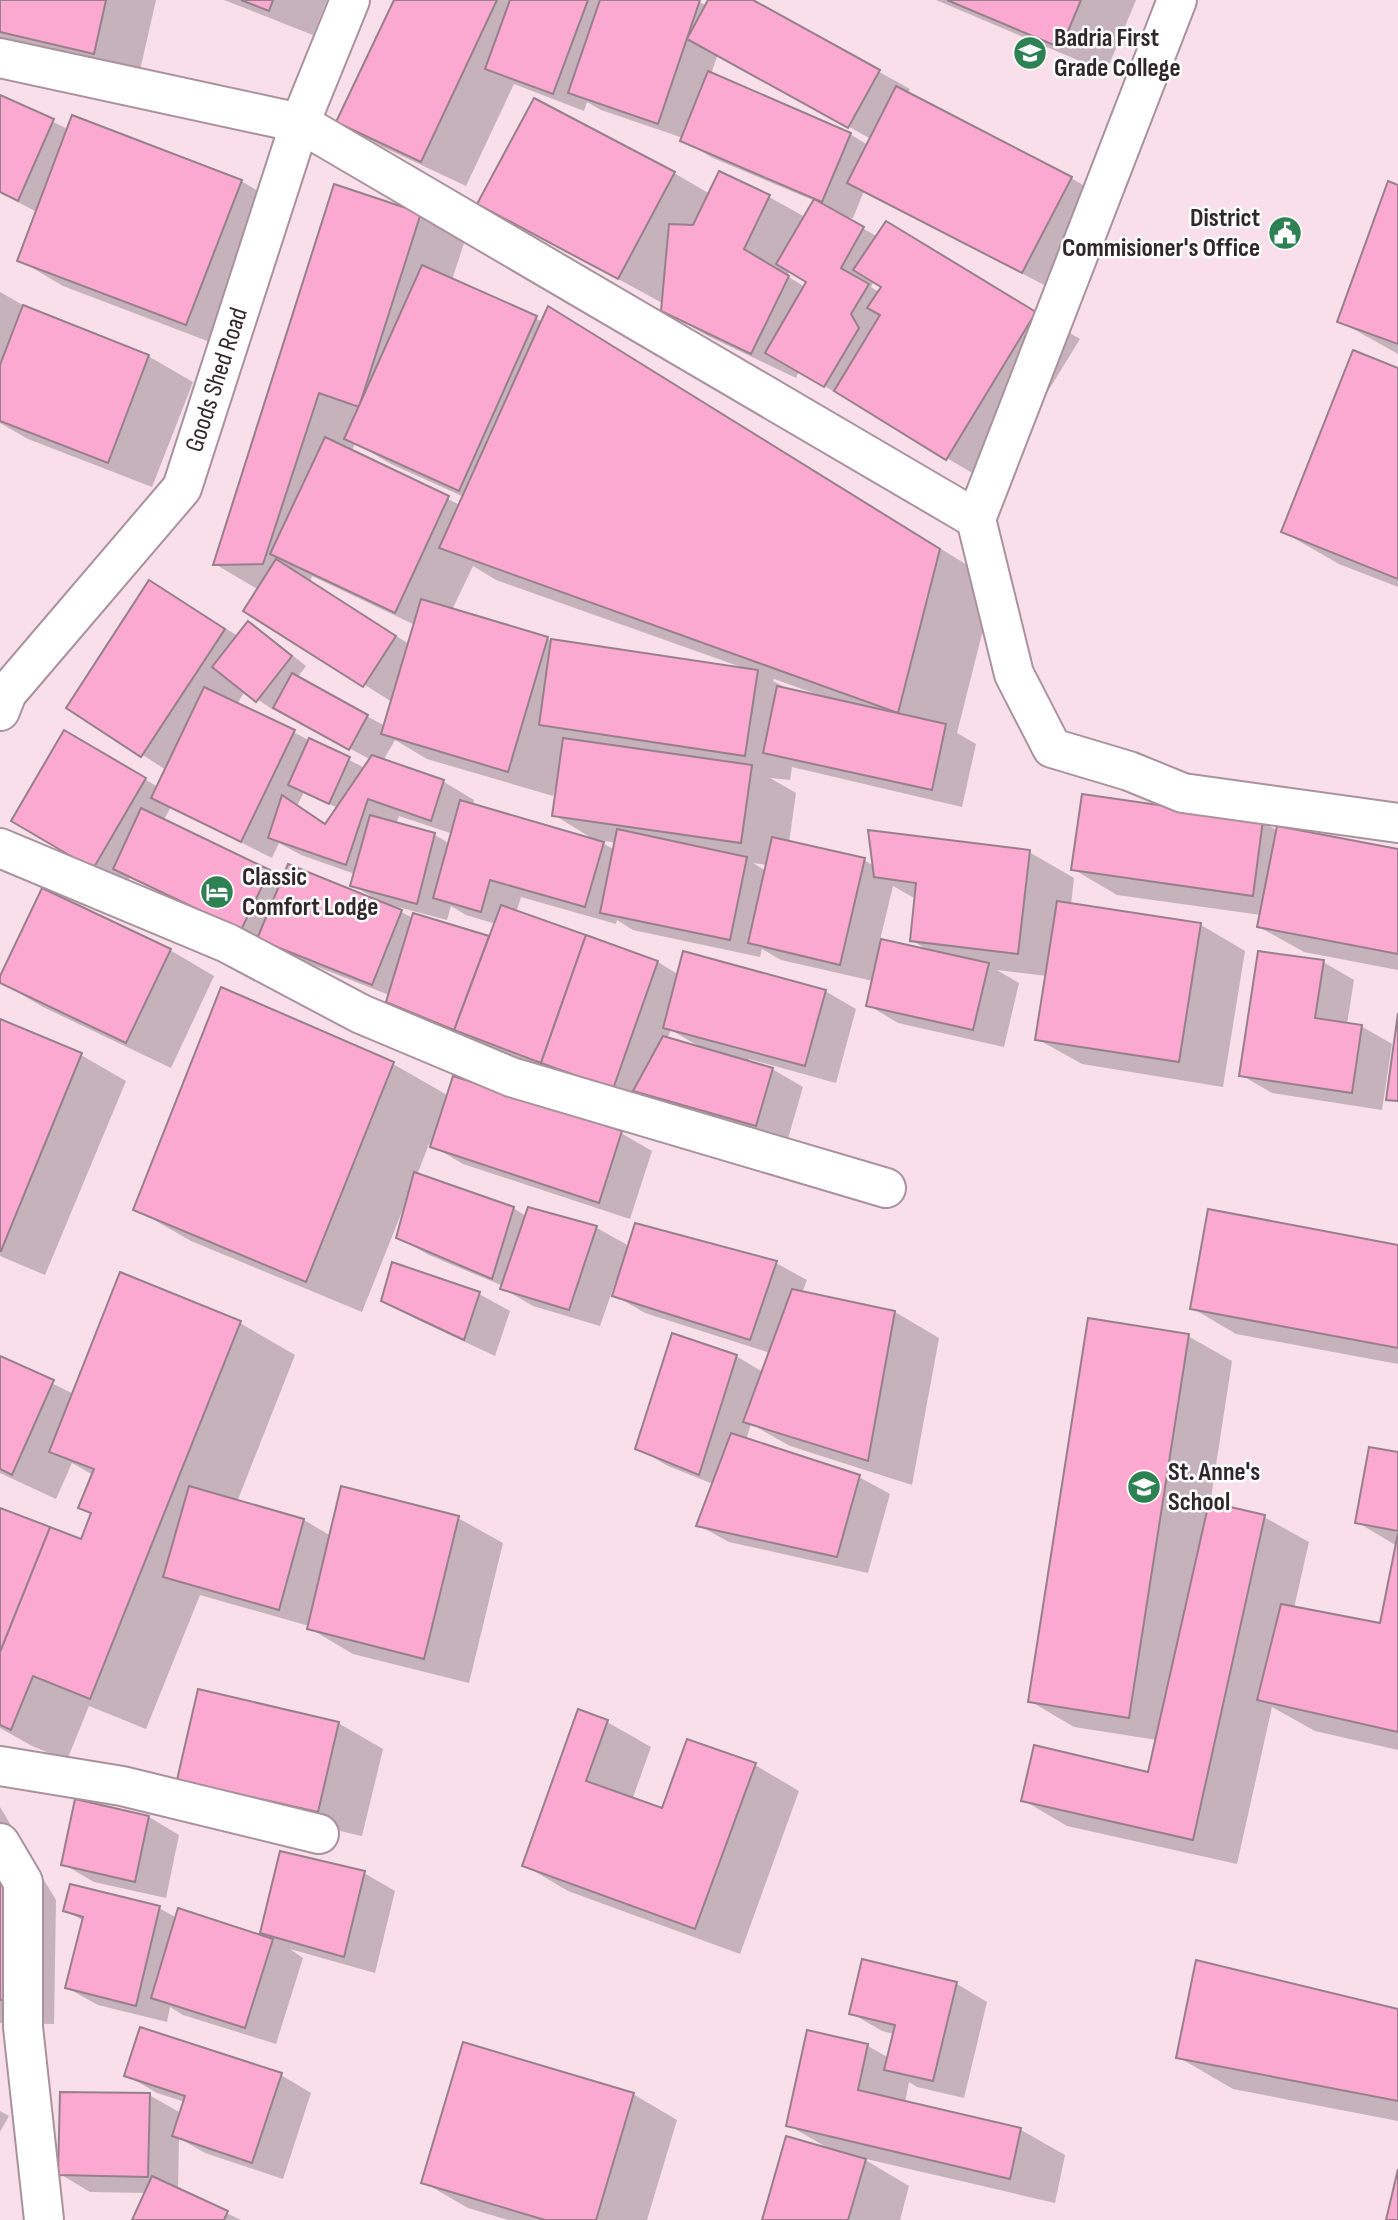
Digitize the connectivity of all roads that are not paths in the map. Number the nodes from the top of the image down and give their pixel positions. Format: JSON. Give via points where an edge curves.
{"nodes":[{"id":1,"x":350,"y":0,"type":"edge"},
{"id":2,"x":1177,"y":0,"type":"edge"},
{"id":3,"x":0,"y":58,"type":"edge"},
{"id":4,"x":300,"y":123,"type":"junction"},
{"id":5,"x":976,"y":519,"type":"junction"},
{"id":6,"x":0,"y":710,"type":"edge"},
{"id":7,"x":1398,"y":822,"type":"edge"},
{"id":8,"x":0,"y":848,"type":"edge"},
{"id":9,"x":886,"y":1188,"type":"dead end"},
{"id":10,"x":0,"y":1766,"type":"edge"},
{"id":11,"x":319,"y":1834,"type":"dead end"},
{"id":12,"x":0,"y":1843,"type":"edge"},
{"id":13,"x":44,"y":2220,"type":"edge"}],
"edges":[{"from":1,"to":4,"type":"street","name":"Goods Shed Road"},
{"from":2,"to":5,"type":"street"},
{"from":3,"to":4,"type":"street"},
{"from":4,"to":5,"type":"street"},
{"from":4,"to":6,"type":"street","name":"Goods Shed Road","via":[[182,488],[7,693]]},
{"from":5,"to":7,"type":"street","via":[[1014,674],[1052,748],[1183,793]]},
{"from":8,"to":9,"type":"street","via":[[227,943],[361,1014],[511,1077]]},
{"from":10,"to":11,"type":"street","via":[[122,1786]]},
{"from":12,"to":13,"type":"street","via":[[23,1882],[23,2027]]}]}
